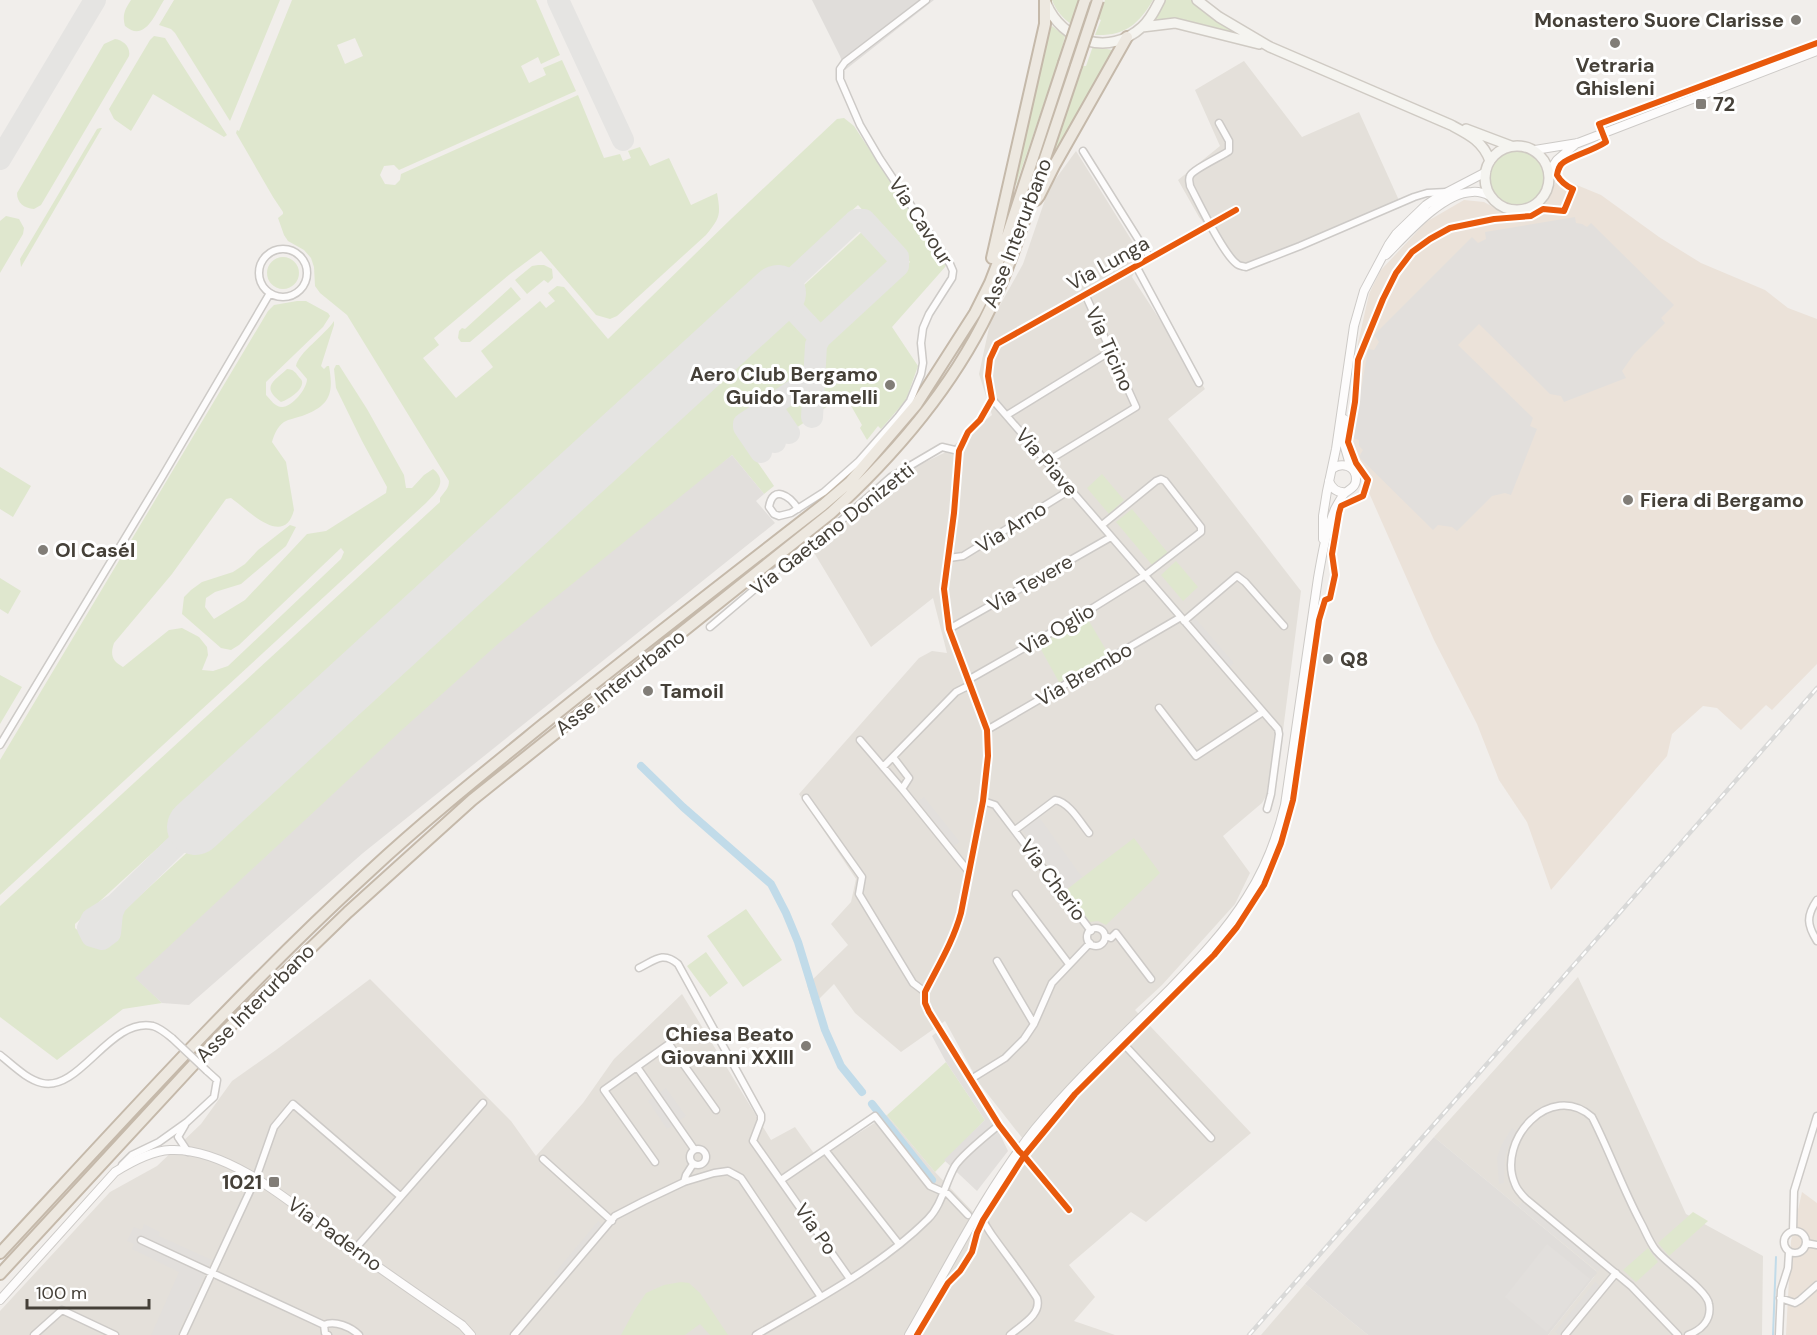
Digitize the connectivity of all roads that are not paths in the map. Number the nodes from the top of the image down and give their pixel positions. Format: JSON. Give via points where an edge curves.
{"nodes":[{"id":1,"x":926,"y":0,"type":"edge"},
{"id":2,"x":1045,"y":0,"type":"edge"},
{"id":3,"x":1085,"y":0,"type":"edge"},
{"id":4,"x":1098,"y":0,"type":"edge"},
{"id":5,"x":1160,"y":0,"type":"edge"},
{"id":6,"x":1197,"y":0,"type":"edge"},
{"id":7,"x":1142,"y":27,"type":"junction"},
{"id":8,"x":1127,"y":37,"type":"junction"},
{"id":9,"x":1270,"y":47,"type":"junction"},
{"id":10,"x":1817,"y":51,"type":"edge"},
{"id":11,"x":1219,"y":123,"type":"dead end"},
{"id":12,"x":1450,"y":124,"type":"junction"},
{"id":13,"x":1578,"y":142,"type":"junction"},
{"id":14,"x":1511,"y":146,"type":"junction"},
{"id":15,"x":1535,"y":150,"type":"junction"},
{"id":16,"x":1083,"y":151,"type":"dead end"},
{"id":17,"x":1490,"y":161,"type":"junction"},
{"id":18,"x":1486,"y":172,"type":"junction"},
{"id":19,"x":1549,"y":172,"type":"junction"},
{"id":20,"x":1447,"y":192,"type":"junction"},
{"id":21,"x":1419,"y":196,"type":"junction"},
{"id":22,"x":1490,"y":196,"type":"junction"},
{"id":23,"x":1429,"y":203,"type":"junction"},
{"id":24,"x":1029,"y":206,"type":"junction"},
{"id":25,"x":1236,"y":210,"type":"dead end"},
{"id":26,"x":1211,"y":225,"type":"junction"},
{"id":27,"x":1150,"y":258,"type":"junction"},
{"id":28,"x":1382,"y":258,"type":"junction"},
{"id":29,"x":1136,"y":266,"type":"junction"},
{"id":30,"x":270,"y":293,"type":"junction"},
{"id":31,"x":1085,"y":294,"type":"junction"},
{"id":32,"x":1111,"y":351,"type":"junction"},
{"id":33,"x":933,"y":381,"type":"junction"},
{"id":34,"x":1199,"y":383,"type":"dead end"},
{"id":35,"x":1345,"y":394,"type":"junction"},
{"id":36,"x":992,"y":399,"type":"junction"},
{"id":37,"x":1007,"y":416,"type":"junction"},
{"id":38,"x":959,"y":451,"type":"junction"},
{"id":39,"x":1046,"y":462,"type":"junction"},
{"id":40,"x":1351,"y":468,"type":"junction"},
{"id":41,"x":1332,"y":470,"type":"junction"},
{"id":42,"x":1329,"y":481,"type":"junction"},
{"id":43,"x":1071,"y":490,"type":"junction"},
{"id":44,"x":1346,"y":492,"type":"junction"},
{"id":45,"x":798,"y":509,"type":"junction"},
{"id":46,"x":1102,"y":525,"type":"junction"},
{"id":47,"x":1111,"y":537,"type":"junction"},
{"id":48,"x":1323,"y":549,"type":"junction"},
{"id":49,"x":949,"y":558,"type":"junction"},
{"id":50,"x":1144,"y":576,"type":"junction"},
{"id":51,"x":1182,"y":619,"type":"junction"},
{"id":52,"x":1284,"y":626,"type":"dead end"},
{"id":53,"x":710,"y":627,"type":"dead end"},
{"id":54,"x":949,"y":629,"type":"junction"},
{"id":55,"x":969,"y":683,"type":"junction"},
{"id":56,"x":1159,"y":708,"type":"dead end"},
{"id":57,"x":1263,"y":712,"type":"junction"},
{"id":58,"x":987,"y":730,"type":"junction"},
{"id":59,"x":860,"y":740,"type":"dead end"},
{"id":60,"x":0,"y":745,"type":"edge"},
{"id":61,"x":893,"y":757,"type":"junction"},
{"id":62,"x":883,"y":767,"type":"junction"},
{"id":63,"x":902,"y":789,"type":"junction"},
{"id":64,"x":806,"y":798,"type":"dead end"},
{"id":65,"x":983,"y":801,"type":"junction"},
{"id":66,"x":1267,"y":809,"type":"dead end"},
{"id":67,"x":1015,"y":830,"type":"junction"},
{"id":68,"x":1089,"y":833,"type":"dead end"},
{"id":69,"x":969,"y":872,"type":"junction"},
{"id":70,"x":1016,"y":894,"type":"dead end"},
{"id":71,"x":1817,"y":900,"type":"edge"},
{"id":72,"x":1091,"y":930,"type":"junction"},
{"id":73,"x":1105,"y":936,"type":"junction"},
{"id":74,"x":1817,"y":940,"type":"edge"},
{"id":75,"x":1090,"y":943,"type":"junction"},
{"id":76,"x":997,"y":961,"type":"dead end"},
{"id":77,"x":1069,"y":963,"type":"junction"},
{"id":78,"x":639,"y":968,"type":"dead end"},
{"id":79,"x":1151,"y":979,"type":"dead end"},
{"id":80,"x":925,"y":992,"type":"junction"},
{"id":81,"x":1034,"y":1023,"type":"junction"},
{"id":82,"x":1120,"y":1040,"type":"junction"},
{"id":83,"x":0,"y":1054,"type":"edge"},
{"id":84,"x":636,"y":1067,"type":"junction"},
{"id":85,"x":971,"y":1079,"type":"junction"},
{"id":86,"x":483,"y":1103,"type":"dead end"},
{"id":87,"x":716,"y":1110,"type":"dead end"},
{"id":88,"x":1817,"y":1116,"type":"edge"},
{"id":89,"x":187,"y":1122,"type":"junction"},
{"id":90,"x":999,"y":1125,"type":"junction"},
{"id":91,"x":178,"y":1137,"type":"junction"},
{"id":92,"x":1211,"y":1138,"type":"dead end"},
{"id":93,"x":159,"y":1142,"type":"junction"},
{"id":94,"x":694,"y":1149,"type":"junction"},
{"id":95,"x":169,"y":1150,"type":"junction"},
{"id":96,"x":825,"y":1150,"type":"junction"},
{"id":97,"x":1018,"y":1151,"type":"junction"},
{"id":98,"x":188,"y":1152,"type":"junction"},
{"id":99,"x":156,"y":1154,"type":"junction"},
{"id":100,"x":543,"y":1159,"type":"dead end"},
{"id":101,"x":655,"y":1162,"type":"dead end"},
{"id":102,"x":693,"y":1164,"type":"junction"},
{"id":103,"x":115,"y":1172,"type":"junction"},
{"id":104,"x":256,"y":1178,"type":"junction"},
{"id":105,"x":781,"y":1180,"type":"junction"},
{"id":106,"x":684,"y":1182,"type":"junction"},
{"id":107,"x":943,"y":1192,"type":"junction"},
{"id":108,"x":400,"y":1196,"type":"junction"},
{"id":109,"x":1069,"y":1210,"type":"dead end"},
{"id":110,"x":968,"y":1215,"type":"dead end"},
{"id":111,"x":978,"y":1215,"type":"junction"},
{"id":112,"x":612,"y":1221,"type":"junction"},
{"id":113,"x":1792,"y":1231,"type":"junction"},
{"id":114,"x":141,"y":1240,"type":"dead end"},
{"id":115,"x":1806,"y":1243,"type":"junction"},
{"id":116,"x":899,"y":1244,"type":"junction"},
{"id":117,"x":1817,"y":1245,"type":"edge"},
{"id":118,"x":354,"y":1250,"type":"junction"},
{"id":119,"x":1789,"y":1252,"type":"junction"},
{"id":120,"x":0,"y":1253,"type":"edge"},
{"id":121,"x":1616,"y":1273,"type":"junction"},
{"id":122,"x":0,"y":1274,"type":"edge"},
{"id":123,"x":212,"y":1274,"type":"junction"},
{"id":124,"x":850,"y":1279,"type":"junction"},
{"id":125,"x":1817,"y":1285,"type":"edge"},
{"id":126,"x":821,"y":1297,"type":"junction"},
{"id":127,"x":1780,"y":1299,"type":"junction"},
{"id":128,"x":0,"y":1300,"type":"edge"},
{"id":129,"x":324,"y":1325,"type":"junction"},
{"id":130,"x":34,"y":1335,"type":"edge"},
{"id":131,"x":115,"y":1335,"type":"edge"},
{"id":132,"x":183,"y":1335,"type":"edge"},
{"id":133,"x":328,"y":1335,"type":"edge"},
{"id":134,"x":359,"y":1335,"type":"edge"},
{"id":135,"x":471,"y":1335,"type":"edge"},
{"id":136,"x":513,"y":1335,"type":"edge"},
{"id":137,"x":756,"y":1335,"type":"edge"},
{"id":138,"x":909,"y":1335,"type":"edge"},
{"id":139,"x":1010,"y":1335,"type":"edge"},
{"id":140,"x":1564,"y":1335,"type":"edge"},
{"id":141,"x":1678,"y":1335,"type":"edge"},
{"id":142,"x":1688,"y":1335,"type":"edge"},
{"id":143,"x":1779,"y":1335,"type":"edge"}],
"edges":[{"from":1,"to":45,"type":"street","name":"Via Cavour","via":[[845,62],[840,75],[860,125],[950,264],[952,278],[923,328],[923,363],[910,401],[859,461]]},
{"from":2,"to":8,"type":"main road","via":[[1060,25],[1078,38],[1103,43]]},
{"from":2,"to":33,"type":"highway","via":[[1045,24],[995,250]]},
{"from":3,"to":33,"type":"highway","name":"Asse Interurbano","bridge":true,"via":[[990,283]]},
{"from":4,"to":24,"type":"highway","name":"Asse Interurbano","bridge":true},
{"from":5,"to":7,"type":"main road"},
{"from":6,"to":9,"type":"main road"},
{"from":7,"to":8,"type":"main road"},
{"from":7,"to":9,"type":"main road","via":[[1175,23]]},
{"from":8,"to":24,"type":"highway","via":[[1039,196]]},
{"from":9,"to":12,"type":"main road"},
{"from":10,"to":13,"type":"street"},
{"from":11,"to":26,"type":"street","via":[[1229,141],[1229,151],[1195,171],[1189,180]]},
{"from":12,"to":14,"type":"main road"},
{"from":12,"to":17,"type":"main road","via":[[1478,141]]},
{"from":13,"to":15,"type":"street"},
{"from":13,"to":19,"type":"street"},
{"from":14,"to":15,"type":"main road"},
{"from":14,"to":17,"type":"main road"},
{"from":15,"to":19,"type":"main road"},
{"from":16,"to":27,"type":"street"},
{"from":17,"to":18,"type":"main road"},
{"from":18,"to":20,"type":"street"},
{"from":18,"to":22,"type":"main road"},
{"from":19,"to":22,"type":"main road","via":[[1545,195],[1532,207],[1510,209]]},
{"from":20,"to":21,"type":"street"},
{"from":20,"to":23,"type":"street"},
{"from":21,"to":23,"type":"street"},
{"from":21,"to":26,"type":"street","via":[[1246,267],[1237,264]]},
{"from":22,"to":28,"type":"street","via":[[1470,192],[1447,201]]},
{"from":23,"to":28,"type":"street","via":[[1396,234]]},
{"from":24,"to":122,"type":"highway","name":"Asse Interurbano","via":[[1011,260],[974,339],[932,405],[877,470],[831,513],[472,800],[348,912],[219,1037]]},
{"from":25,"to":26,"type":"street","name":"Via Lunga"},
{"from":26,"to":27,"type":"street","name":"Via Lunga"},
{"from":27,"to":29,"type":"street","name":"Via Lunga"},
{"from":28,"to":35,"type":"street","via":[[1367,285],[1353,327]]},
{"from":29,"to":31,"type":"street","name":"Via Lunga"},
{"from":29,"to":34,"type":"street"},
{"from":30,"to":30,"type":"street","via":[[284,297],[301,288],[306,267],[296,254],[281,249],[263,260],[260,280]]},
{"from":30,"to":60,"type":"street"},
{"from":31,"to":32,"type":"street","name":"Via Ticino"},
{"from":31,"to":36,"type":"street","name":"Via Lunga","via":[[997,344],[988,376]]},
{"from":32,"to":37,"type":"street"},
{"from":32,"to":39,"type":"street","name":"Via Ticino","via":[[1136,407]]},
{"from":33,"to":120,"type":"highway","name":"Asse Interurbano","via":[[850,482],[463,789],[356,884],[237,998]]},
{"from":35,"to":40,"type":"street","via":[[1344,444]]},
{"from":35,"to":41,"type":"street"},
{"from":36,"to":37,"type":"street","name":"Via Piave"},
{"from":36,"to":38,"type":"street"},
{"from":37,"to":39,"type":"street","name":"Via Piave"},
{"from":38,"to":49,"type":"street"},
{"from":38,"to":53,"type":"street","name":"Via Gaetano Donizetti","via":[[942,447],[891,477]]},
{"from":39,"to":43,"type":"street","name":"Via Piave"},
{"from":40,"to":41,"type":"street","via":[[1340,465]]},
{"from":40,"to":44,"type":"street","via":[[1356,479],[1353,488]]},
{"from":41,"to":42,"type":"street"},
{"from":42,"to":44,"type":"street","via":[[1336,491]]},
{"from":42,"to":48,"type":"street"},
{"from":43,"to":46,"type":"street","name":"Via Piave"},
{"from":43,"to":49,"type":"street","name":"Via Arno","via":[[963,556]]},
{"from":44,"to":48,"type":"street","via":[[1335,509]]},
{"from":45,"to":45,"type":"street","name":"Via Cavour","via":[[779,516],[769,507],[774,496],[785,495]]},
{"from":46,"to":47,"type":"street","name":"Via Piave"},
{"from":46,"to":50,"type":"street","via":[[1156,481],[1165,481],[1202,532]]},
{"from":47,"to":50,"type":"street","name":"Via Piave"},
{"from":47,"to":54,"type":"street","name":"Via Tevere"},
{"from":48,"to":82,"type":"street","via":[[1285,805],[1276,838],[1247,898],[1225,928]]},
{"from":49,"to":54,"type":"street","via":[[944,589]]},
{"from":50,"to":51,"type":"street","name":"Via Piave"},
{"from":50,"to":55,"type":"street","name":"Via Oglio"},
{"from":51,"to":52,"type":"street","via":[[1237,576]]},
{"from":51,"to":57,"type":"street","name":"Via Piave"},
{"from":51,"to":58,"type":"street","name":"Via Brembo"},
{"from":54,"to":55,"type":"street"},
{"from":55,"to":58,"type":"street"},
{"from":55,"to":61,"type":"street","name":"Via Oglio"},
{"from":56,"to":57,"type":"street","via":[[1196,756]]},
{"from":57,"to":66,"type":"street","name":"Via Piave","via":[[1279,734]]},
{"from":58,"to":65,"type":"street"},
{"from":59,"to":62,"type":"street"},
{"from":61,"to":62,"type":"street","name":"Via Oglio"},
{"from":61,"to":63,"type":"street","via":[[909,778]]},
{"from":62,"to":63,"type":"street"},
{"from":63,"to":69,"type":"street"},
{"from":64,"to":80,"type":"street","via":[[862,877],[859,894],[913,984]]},
{"from":65,"to":67,"type":"street","name":"Via Cherio","via":[[995,805]]},
{"from":65,"to":69,"type":"street"},
{"from":67,"to":68,"type":"street","name":"Via Cherio","via":[[1055,800],[1066,805]]},
{"from":67,"to":72,"type":"street","name":"Via Cherio"},
{"from":69,"to":80,"type":"street","via":[[957,930]]},
{"from":70,"to":77,"type":"street"},
{"from":71,"to":74,"type":"street","via":[[1809,922]]},
{"from":72,"to":73,"type":"street","via":[[1100,929]]},
{"from":72,"to":75,"type":"street"},
{"from":73,"to":75,"type":"street","via":[[1098,946]]},
{"from":73,"to":79,"type":"street","via":[[1111,938],[1116,933]]},
{"from":75,"to":77,"type":"street"},
{"from":76,"to":81,"type":"street"},
{"from":77,"to":81,"type":"street","via":[[1052,983]]},
{"from":78,"to":105,"type":"street","name":"Via Po","via":[[663,956],[678,964],[761,1114],[753,1141]]},
{"from":80,"to":85,"type":"street","via":[[929,1012]]},
{"from":81,"to":85,"type":"street","via":[[1005,1058]]},
{"from":82,"to":92,"type":"street"},
{"from":82,"to":97,"type":"street"},
{"from":83,"to":89,"type":"street","name":"Via Paderno","bridge":true,"via":[[25,1075],[54,1083],[68,1078],[118,1035],[137,1025],[155,1026],[217,1080],[214,1097]]},
{"from":84,"to":87,"type":"street","via":[[669,1044]]},
{"from":84,"to":94,"type":"street"},
{"from":84,"to":101,"type":"street","via":[[604,1090]]},
{"from":85,"to":90,"type":"street"},
{"from":86,"to":108,"type":"street"},
{"from":88,"to":113,"type":"street","via":[[1794,1191]]},
{"from":89,"to":91,"type":"street","name":"Via Paderno"},
{"from":89,"to":93,"type":"street","name":"Via Paderno"},
{"from":90,"to":97,"type":"street"},
{"from":90,"to":107,"type":"street","via":[[956,1164]]},
{"from":91,"to":95,"type":"street","name":"Via Paderno"},
{"from":91,"to":98,"type":"street"},
{"from":93,"to":99,"type":"street"},
{"from":93,"to":103,"type":"street","name":"Via Paderno","via":[[132,1155]]},
{"from":94,"to":102,"type":"street","via":[[689,1156]]},
{"from":94,"to":102,"type":"street","via":[[704,1151],[706,1160]]},
{"from":95,"to":98,"type":"street","name":"Via Paderno"},
{"from":95,"to":99,"type":"street","name":"Via Paderno"},
{"from":96,"to":105,"type":"street"},
{"from":96,"to":107,"type":"street","via":[[875,1116],[930,1186]]},
{"from":96,"to":116,"type":"street"},
{"from":97,"to":109,"type":"street"},
{"from":97,"to":111,"type":"street"},
{"from":98,"to":104,"type":"street","name":"Via Paderno","via":[[220,1161]]},
{"from":99,"to":103,"type":"street","name":"Via Paderno","via":[[134,1160]]},
{"from":100,"to":112,"type":"street"},
{"from":102,"to":106,"type":"street"},
{"from":103,"to":128,"type":"street","name":"Via Paderno"},
{"from":104,"to":108,"type":"street","via":[[274,1127],[293,1104]]},
{"from":104,"to":118,"type":"street","name":"Via Paderno"},
{"from":104,"to":123,"type":"street"},
{"from":105,"to":124,"type":"street","name":"Via Po"},
{"from":106,"to":112,"type":"street"},
{"from":106,"to":126,"type":"street","via":[[728,1171],[741,1178]]},
{"from":107,"to":110,"type":"street"},
{"from":107,"to":116,"type":"street","via":[[930,1217]]},
{"from":108,"to":118,"type":"street"},
{"from":111,"to":138,"type":"street"},
{"from":111,"to":139,"type":"street","via":[[1037,1298],[1035,1313]]},
{"from":112,"to":136,"type":"street"},
{"from":113,"to":115,"type":"street","via":[[1802,1233]]},
{"from":113,"to":119,"type":"street","via":[[1783,1240]]},
{"from":114,"to":123,"type":"street"},
{"from":115,"to":117,"type":"street"},
{"from":115,"to":119,"type":"street","via":[[1800,1252]]},
{"from":116,"to":124,"type":"street"},
{"from":118,"to":135,"type":"street","name":"Via Paderno"},
{"from":119,"to":127,"type":"street"},
{"from":121,"to":140,"type":"street"},
{"from":121,"to":141,"type":"street"},
{"from":121,"to":142,"type":"street","via":[[1526,1200],[1515,1185],[1512,1158],[1518,1139],[1532,1120],[1551,1106],[1577,1107],[1592,1117],[1653,1247],[1705,1294],[1708,1317],[1704,1326]]},
{"from":123,"to":129,"type":"street"},
{"from":123,"to":132,"type":"street"},
{"from":124,"to":126,"type":"street"},
{"from":125,"to":127,"type":"street","via":[[1795,1303]]},
{"from":126,"to":137,"type":"street"},
{"from":127,"to":143,"type":"street"},
{"from":129,"to":133,"type":"street"},
{"from":129,"to":134,"type":"street","via":[[334,1323]]},
{"from":130,"to":131,"type":"street","via":[[62,1310]]}]}
